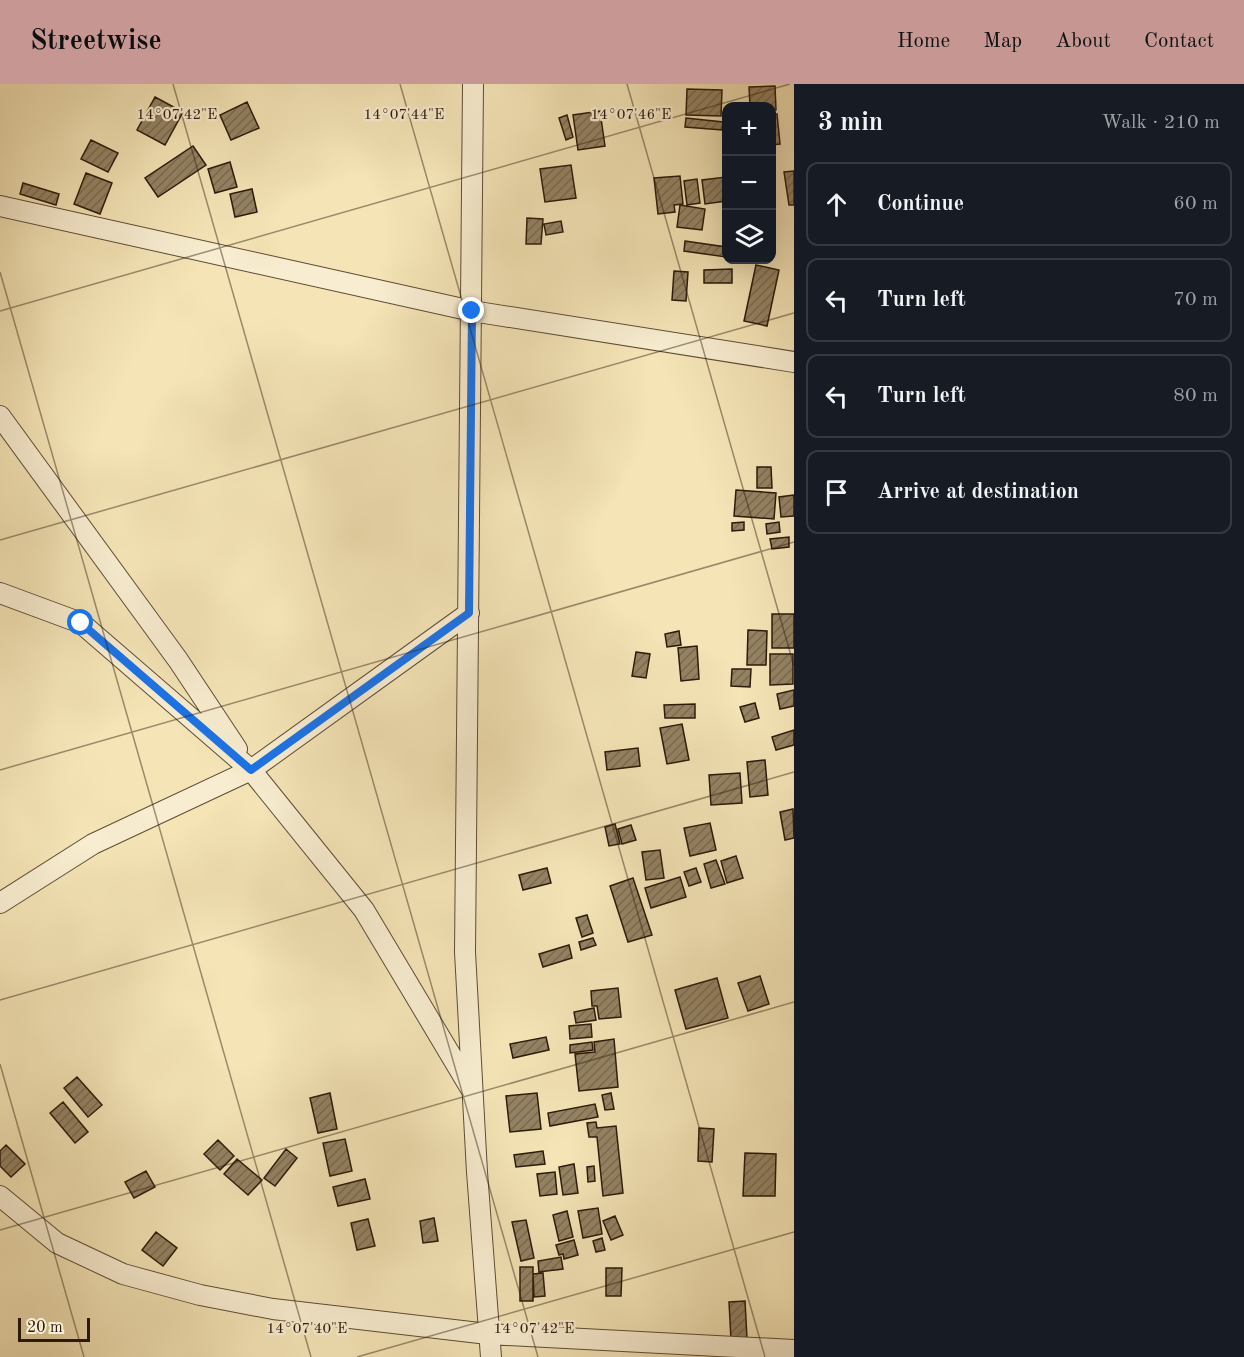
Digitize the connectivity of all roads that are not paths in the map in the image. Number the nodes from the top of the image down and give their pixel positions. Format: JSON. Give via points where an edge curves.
{"nodes":[{"id":1,"x":473,"y":84,"type":"edge"},
{"id":2,"x":0,"y":206,"type":"edge"},
{"id":3,"x":472,"y":311,"type":"junction"},
{"id":4,"x":794,"y":362,"type":"edge"},
{"id":5,"x":0,"y":416,"type":"edge"},
{"id":6,"x":0,"y":593,"type":"edge"},
{"id":7,"x":469,"y":613,"type":"junction"},
{"id":8,"x":251,"y":770,"type":"junction"},
{"id":9,"x":0,"y":903,"type":"edge"},
{"id":10,"x":473,"y":1093,"type":"junction"},
{"id":11,"x":0,"y":1196,"type":"edge"},
{"id":12,"x":488,"y":1334,"type":"junction"},
{"id":13,"x":794,"y":1350,"type":"edge"},
{"id":14,"x":491,"y":1357,"type":"edge"}],
"edges":[{"from":1,"to":3,"type":"street"},
{"from":2,"to":3,"type":"street"},
{"from":3,"to":4,"type":"street"},
{"from":3,"to":7,"type":"street"},
{"from":5,"to":8,"type":"street","via":[[178,660]]},
{"from":6,"to":8,"type":"street","via":[[81,623]]},
{"from":7,"to":8,"type":"street"},
{"from":7,"to":10,"type":"street","via":[[465,952]]},
{"from":8,"to":9,"type":"street","via":[[93,844]]},
{"from":8,"to":10,"type":"street","via":[[364,910]]},
{"from":10,"to":12,"type":"street"},
{"from":11,"to":12,"type":"street","via":[[57,1243],[123,1274],[273,1309]]},
{"from":12,"to":13,"type":"street"},
{"from":12,"to":14,"type":"street"}]}
